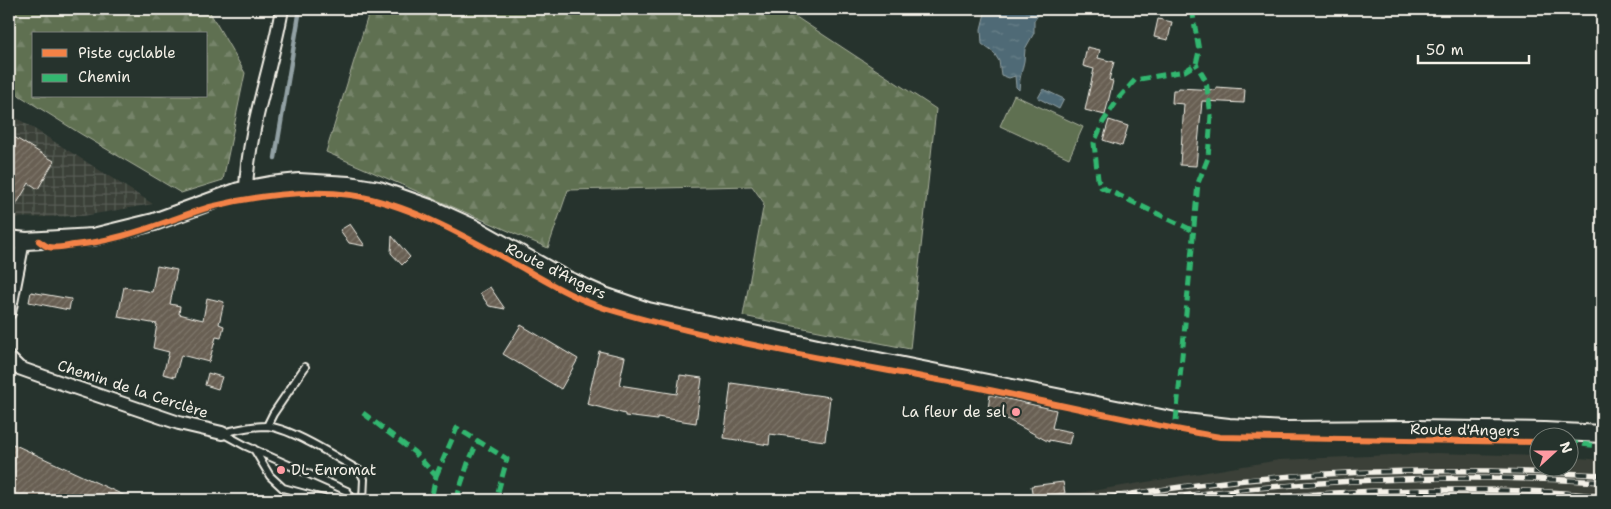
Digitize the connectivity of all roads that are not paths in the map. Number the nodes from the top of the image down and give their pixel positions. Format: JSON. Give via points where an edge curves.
{"nodes":[{"id":1,"x":282,"y":9,"type":"edge"},
{"id":2,"x":246,"y":189,"type":"junction"},
{"id":3,"x":19,"y":240,"type":"edge"},
{"id":4,"x":9,"y":313,"type":"edge"},
{"id":5,"x":9,"y":358,"type":"edge"},
{"id":6,"x":305,"y":367,"type":"dead end"},
{"id":7,"x":267,"y":426,"type":"junction"},
{"id":8,"x":222,"y":433,"type":"junction"},
{"id":9,"x":1602,"y":434,"type":"edge"},
{"id":10,"x":254,"y":449,"type":"junction"},
{"id":11,"x":327,"y":500,"type":"edge"},
{"id":12,"x":353,"y":500,"type":"edge"},
{"id":13,"x":364,"y":500,"type":"edge"}],
"edges":[{"from":1,"to":2,"type":"street","via":[[254,135]]},
{"from":2,"to":3,"type":"street","name":"Route d'Angers","via":[[123,231],[93,237]]},
{"from":2,"to":9,"type":"street","name":"Route d'Angers","via":[[299,182],[349,184],[379,190],[472,227],[562,278],[648,311],[1176,422],[1285,430],[1414,429]]},
{"from":3,"to":4,"type":"street"},
{"from":5,"to":8,"type":"street","name":"Chemin de la Cerclère","via":[[19,368],[50,379],[179,423]]},
{"from":6,"to":7,"type":"lane"},
{"from":7,"to":8,"type":"lane","name":"Chemin de la Cerclère"},
{"from":7,"to":13,"type":"lane","name":"Chemin de la Cerclère","via":[[295,434],[360,471],[364,479]]},
{"from":8,"to":10,"type":"lane"},
{"from":10,"to":11,"type":"lane","via":[[270,476],[283,488]]},
{"from":10,"to":12,"type":"lane","via":[[347,491]]}]}
